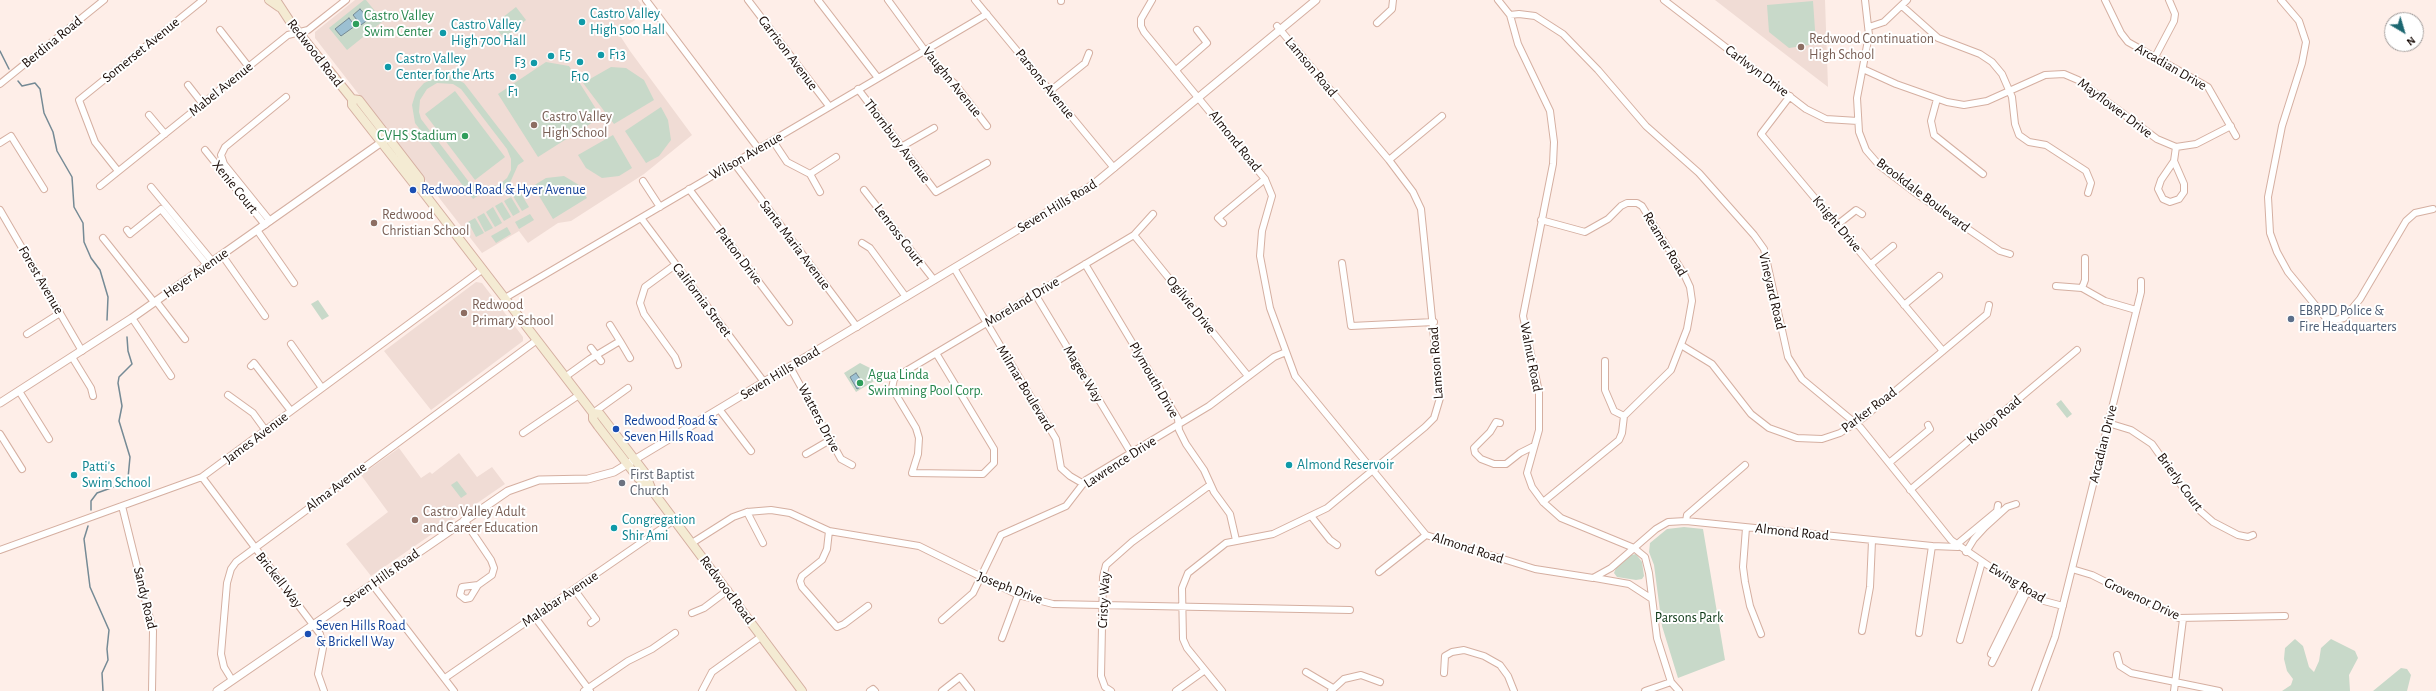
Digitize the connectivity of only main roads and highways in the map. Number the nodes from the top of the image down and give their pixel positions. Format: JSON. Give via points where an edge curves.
{"nodes":[{"id":1,"x":269,"y":0,"type":"edge"},
{"id":2,"x":278,"y":3,"type":"edge"},
{"id":3,"x":352,"y":99,"type":"junction"},
{"id":4,"x":420,"y":188,"type":"junction"},
{"id":5,"x":802,"y":691,"type":"edge"}],
"edges":[{"from":1,"to":2,"type":"main road","name":"Redwood Road"},
{"from":2,"to":3,"type":"main road","name":"Redwood Road"},
{"from":3,"to":4,"type":"main road","name":"Redwood Road","via":[[352,105],[381,143]]},
{"from":3,"to":4,"type":"main road","name":"Redwood Road","via":[[358,100],[388,137],[420,179]]},
{"from":4,"to":5,"type":"main road","name":"Redwood Road","via":[[593,413],[593,419],[631,462],[638,478],[651,489]]}]}
